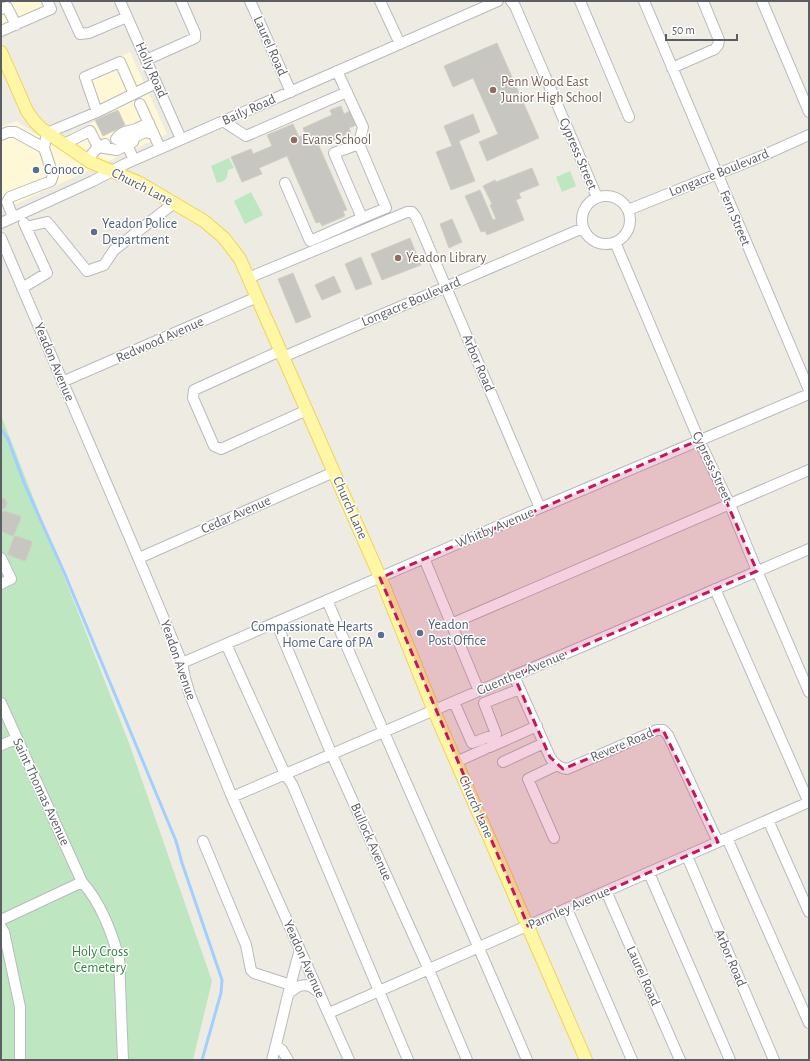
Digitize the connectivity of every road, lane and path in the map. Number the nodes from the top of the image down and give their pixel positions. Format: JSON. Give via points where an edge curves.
{"nodes":[{"id":1,"x":48,"y":1,"type":"edge"},
{"id":2,"x":65,"y":1,"type":"edge"},
{"id":3,"x":120,"y":1,"type":"edge"},
{"id":4,"x":181,"y":1,"type":"edge"},
{"id":5,"x":250,"y":1,"type":"edge"},
{"id":6,"x":380,"y":1,"type":"edge"},
{"id":7,"x":498,"y":1,"type":"edge"},
{"id":8,"x":511,"y":1,"type":"edge"},
{"id":9,"x":580,"y":1,"type":"edge"},
{"id":10,"x":644,"y":1,"type":"edge"},
{"id":11,"x":703,"y":1,"type":"edge"},
{"id":12,"x":762,"y":1,"type":"edge"},
{"id":13,"x":1,"y":9,"type":"edge"},
{"id":14,"x":127,"y":17,"type":"junction"},
{"id":15,"x":16,"y":25,"type":"junction"},
{"id":16,"x":1,"y":31,"type":"edge"},
{"id":17,"x":400,"y":44,"type":"junction"},
{"id":18,"x":1,"y":52,"type":"edge"},
{"id":19,"x":146,"y":60,"type":"junction"},
{"id":20,"x":4,"y":65,"type":"edge"},
{"id":21,"x":672,"y":68,"type":"junction"},
{"id":22,"x":337,"y":71,"type":"junction"},
{"id":23,"x":156,"y":83,"type":"junction"},
{"id":24,"x":291,"y":92,"type":"junction"},
{"id":25,"x":347,"y":92,"type":"junction"},
{"id":26,"x":134,"y":94,"type":"junction"},
{"id":27,"x":140,"y":104,"type":"dead end"},
{"id":28,"x":97,"y":112,"type":"junction"},
{"id":29,"x":809,"y":112,"type":"edge"},
{"id":30,"x":630,"y":117,"type":"dead end"},
{"id":31,"x":223,"y":121,"type":"junction"},
{"id":32,"x":151,"y":129,"type":"junction"},
{"id":33,"x":48,"y":133,"type":"junction"},
{"id":34,"x":1,"y":135,"type":"edge"},
{"id":35,"x":809,"y":135,"type":"edge"},
{"id":36,"x":181,"y":139,"type":"junction"},
{"id":37,"x":64,"y":144,"type":"junction"},
{"id":38,"x":130,"y":144,"type":"junction"},
{"id":39,"x":359,"y":144,"type":"junction"},
{"id":40,"x":98,"y":147,"type":"junction"},
{"id":41,"x":44,"y":148,"type":"junction"},
{"id":42,"x":160,"y":148,"type":"junction"},
{"id":43,"x":87,"y":160,"type":"junction"},
{"id":44,"x":134,"y":160,"type":"junction"},
{"id":45,"x":112,"y":171,"type":"junction"},
{"id":46,"x":717,"y":174,"type":"junction"},
{"id":47,"x":285,"y":183,"type":"dead end"},
{"id":48,"x":597,"y":197,"type":"junction"},
{"id":49,"x":4,"y":201,"type":"edge"},
{"id":50,"x":174,"y":202,"type":"junction"},
{"id":51,"x":40,"y":205,"type":"junction"},
{"id":52,"x":628,"y":210,"type":"junction"},
{"id":53,"x":16,"y":216,"type":"junction"},
{"id":54,"x":362,"y":218,"type":"junction"},
{"id":55,"x":1,"y":222,"type":"edge"},
{"id":56,"x":47,"y":222,"type":"junction"},
{"id":57,"x":26,"y":228,"type":"junction"},
{"id":58,"x":583,"y":228,"type":"junction"},
{"id":59,"x":1,"y":238,"type":"edge"},
{"id":60,"x":615,"y":242,"type":"junction"},
{"id":61,"x":248,"y":278,"type":"junction"},
{"id":62,"x":446,"y":286,"type":"junction"},
{"id":63,"x":22,"y":288,"type":"junction"},
{"id":64,"x":257,"y":297,"type":"junction"},
{"id":65,"x":282,"y":354,"type":"junction"},
{"id":66,"x":62,"y":382,"type":"junction"},
{"id":67,"x":809,"y":390,"type":"edge"},
{"id":68,"x":809,"y":394,"type":"edge"},
{"id":69,"x":306,"y":410,"type":"junction"},
{"id":70,"x":699,"y":440,"type":"junction"},
{"id":71,"x":809,"y":470,"type":"edge"},
{"id":72,"x":334,"y":472,"type":"junction"},
{"id":73,"x":730,"y":505,"type":"junction"},
{"id":74,"x":540,"y":508,"type":"junction"},
{"id":75,"x":809,"y":549,"type":"edge"},
{"id":76,"x":1,"y":558,"type":"edge"},
{"id":77,"x":139,"y":558,"type":"junction"},
{"id":78,"x":424,"y":558,"type":"junction"},
{"id":79,"x":757,"y":571,"type":"junction"},
{"id":80,"x":380,"y":578,"type":"junction"},
{"id":81,"x":1,"y":584,"type":"edge"},
{"id":82,"x":715,"y":589,"type":"junction"},
{"id":83,"x":327,"y":600,"type":"junction"},
{"id":84,"x":276,"y":622,"type":"junction"},
{"id":85,"x":451,"y":624,"type":"junction"},
{"id":86,"x":226,"y":644,"type":"junction"},
{"id":87,"x":182,"y":663,"type":"junction"},
{"id":88,"x":514,"y":676,"type":"junction"},
{"id":89,"x":520,"y":689,"type":"junction"},
{"id":90,"x":479,"y":691,"type":"junction"},
{"id":91,"x":809,"y":692,"type":"edge"},
{"id":92,"x":454,"y":702,"type":"junction"},
{"id":93,"x":1,"y":703,"type":"edge"},
{"id":94,"x":434,"y":710,"type":"junction"},
{"id":95,"x":537,"y":726,"type":"junction"},
{"id":96,"x":383,"y":732,"type":"junction"},
{"id":97,"x":16,"y":739,"type":"junction"},
{"id":98,"x":544,"y":744,"type":"junction"},
{"id":99,"x":1,"y":745,"type":"edge"},
{"id":100,"x":332,"y":755,"type":"junction"},
{"id":101,"x":456,"y":762,"type":"junction"},
{"id":102,"x":503,"y":762,"type":"dead end"},
{"id":103,"x":557,"y":766,"type":"junction"},
{"id":104,"x":286,"y":774,"type":"junction"},
{"id":105,"x":232,"y":797,"type":"junction"},
{"id":106,"x":809,"y":802,"type":"edge"},
{"id":107,"x":768,"y":820,"type":"junction"},
{"id":108,"x":554,"y":838,"type":"dead end"},
{"id":109,"x":722,"y":840,"type":"junction"},
{"id":110,"x":203,"y":841,"type":"dead end"},
{"id":111,"x":686,"y":856,"type":"junction"},
{"id":112,"x":649,"y":873,"type":"junction"},
{"id":113,"x":82,"y":882,"type":"junction"},
{"id":114,"x":606,"y":891,"type":"junction"},
{"id":115,"x":567,"y":909,"type":"junction"},
{"id":116,"x":809,"y":912,"type":"edge"},
{"id":117,"x":1,"y":920,"type":"edge"},
{"id":118,"x":528,"y":926,"type":"junction"},
{"id":119,"x":1,"y":927,"type":"edge"},
{"id":120,"x":479,"y":947,"type":"junction"},
{"id":121,"x":300,"y":950,"type":"junction"},
{"id":122,"x":428,"y":970,"type":"junction"},
{"id":123,"x":293,"y":985,"type":"junction"},
{"id":124,"x":378,"y":991,"type":"junction"},
{"id":125,"x":321,"y":994,"type":"junction"},
{"id":126,"x":329,"y":1013,"type":"junction"},
{"id":127,"x":809,"y":1023,"type":"edge"},
{"id":128,"x":276,"y":1046,"type":"junction"},
{"id":129,"x":20,"y":1060,"type":"edge"},
{"id":130,"x":123,"y":1060,"type":"edge"},
{"id":131,"x":272,"y":1060,"type":"edge"},
{"id":132,"x":288,"y":1060,"type":"edge"},
{"id":133,"x":349,"y":1060,"type":"edge"},
{"id":134,"x":408,"y":1060,"type":"edge"},
{"id":135,"x":467,"y":1060,"type":"edge"},
{"id":136,"x":527,"y":1060,"type":"edge"},
{"id":137,"x":586,"y":1060,"type":"edge"},
{"id":138,"x":632,"y":1060,"type":"edge"},
{"id":139,"x":680,"y":1060,"type":"edge"},
{"id":140,"x":730,"y":1060,"type":"edge"},
{"id":141,"x":774,"y":1060,"type":"edge"}],
"edges":[{"from":1,"to":15,"type":"street","via":[[52,9]]},
{"from":2,"to":14,"type":"street","via":[[80,34],[89,33]]},
{"from":3,"to":14,"type":"street","name":"Holly Road"},
{"from":4,"to":19,"type":"street","via":[[195,38]]},
{"from":5,"to":24,"type":"street","name":"Laurel Road"},
{"from":6,"to":17,"type":"street"},
{"from":7,"to":17,"type":"street","name":"Baily Road"},
{"from":8,"to":48,"type":"street","name":"Cypress Street"},
{"from":9,"to":30,"type":"street"},
{"from":10,"to":21,"type":"street","name":"Fern Street"},
{"from":11,"to":21,"type":"street","via":[[719,40],[718,45],[715,49]]},
{"from":12,"to":29,"type":"street"},
{"from":13,"to":15,"type":"street","via":[[7,7]]},
{"from":14,"to":19,"type":"street","name":"Holly Road"},
{"from":15,"to":16,"type":"street"},
{"from":17,"to":22,"type":"street","name":"Baily Road"},
{"from":18,"to":20,"type":"main road","name":"Church Lane"},
{"from":19,"to":23,"type":"street","name":"Holly Road"},
{"from":20,"to":33,"type":"main road","name":"Church Lane","via":[[27,110]]},
{"from":21,"to":46,"type":"street","name":"Fern Street"},
{"from":22,"to":24,"type":"street","name":"Baily Road"},
{"from":22,"to":25,"type":"street"},
{"from":23,"to":26,"type":"street"},
{"from":23,"to":36,"type":"street","name":"Holly Road"},
{"from":24,"to":31,"type":"street","name":"Baily Road"},
{"from":25,"to":31,"type":"street","via":[[246,136]]},
{"from":25,"to":39,"type":"street","via":[[363,127]]},
{"from":26,"to":28,"type":"street"},
{"from":26,"to":28,"type":"street","via":[[120,62],[85,77]]},
{"from":27,"to":32,"type":"street"},
{"from":28,"to":33,"type":"street"},
{"from":31,"to":36,"type":"street","name":"Baily Road"},
{"from":32,"to":38,"type":"street","via":[[135,137]]},
{"from":32,"to":40,"type":"street","via":[[129,130]]},
{"from":32,"to":42,"type":"street"},
{"from":33,"to":37,"type":"main road","name":"Church Lane"},
{"from":33,"to":41,"type":"street"},
{"from":34,"to":41,"type":"street","via":[[15,132]]},
{"from":35,"to":46,"type":"street","name":"Longacre Boulevard"},
{"from":36,"to":42,"type":"street","name":"Baily Road"},
{"from":37,"to":40,"type":"street","via":[[90,131]]},
{"from":37,"to":43,"type":"main road","name":"Church Lane"},
{"from":38,"to":40,"type":"street","via":[[117,150]]},
{"from":38,"to":44,"type":"street"},
{"from":39,"to":54,"type":"street","via":[[386,208]]},
{"from":39,"to":54,"type":"street","via":[[334,153]]},
{"from":40,"to":43,"type":"street"},
{"from":41,"to":49,"type":"street","via":[[52,181]]},
{"from":42,"to":44,"type":"street","name":"Baily Road"},
{"from":43,"to":45,"type":"main road","name":"Church Lane"},
{"from":44,"to":45,"type":"street","name":"Baily Road"},
{"from":45,"to":50,"type":"main road","name":"Church Lane"},
{"from":45,"to":51,"type":"street","name":"Baily Road"},
{"from":46,"to":52,"type":"street","name":"Longacre Boulevard"},
{"from":46,"to":67,"type":"street","name":"Fern Street"},
{"from":47,"to":54,"type":"street","via":[[310,241]]},
{"from":48,"to":52,"type":"street","via":[[616,198]]},
{"from":48,"to":58,"type":"street","via":[[584,208]]},
{"from":49,"to":53,"type":"street"},
{"from":50,"to":56,"type":"street","via":[[114,250],[104,265],[87,271]]},
{"from":50,"to":61,"type":"main road","name":"Church Lane","via":[[204,221],[224,238],[240,259]]},
{"from":51,"to":53,"type":"street","name":"Baily Road"},
{"from":51,"to":56,"type":"street"},
{"from":52,"to":60,"type":"street","via":[[628,231]]},
{"from":53,"to":55,"type":"street","name":"Baily Road"},
{"from":53,"to":57,"type":"street"},
{"from":56,"to":57,"type":"street"},
{"from":57,"to":63,"type":"street","via":[[47,273]]},
{"from":58,"to":60,"type":"street","via":[[596,242]]},
{"from":58,"to":62,"type":"street","name":"Longacre Boulevard"},
{"from":59,"to":63,"type":"street","name":"Yeadon Avenue"},
{"from":60,"to":70,"type":"street","name":"Cypress Street"},
{"from":61,"to":62,"type":"street","name":"Arbor Road","via":[[412,212]]},
{"from":61,"to":64,"type":"main road","name":"Church Lane"},
{"from":62,"to":65,"type":"street","name":"Longacre Boulevard"},
{"from":62,"to":74,"type":"street","name":"Arbor Road"},
{"from":63,"to":66,"type":"street","name":"Yeadon Avenue"},
{"from":64,"to":65,"type":"main road","name":"Church Lane"},
{"from":64,"to":66,"type":"street","name":"Redwood Avenue"},
{"from":65,"to":69,"type":"main road","name":"Church Lane"},
{"from":65,"to":69,"type":"street","name":"Longacre Boulevard","via":[[194,390],[193,398],[214,446],[221,449]]},
{"from":66,"to":77,"type":"street","name":"Yeadon Avenue"},
{"from":68,"to":70,"type":"street","name":"Whitby Avenue"},
{"from":69,"to":72,"type":"main road","name":"Church Lane"},
{"from":70,"to":73,"type":"street","name":"Cypress Street"},
{"from":70,"to":74,"type":"street","name":"Whitby Avenue"},
{"from":71,"to":73,"type":"street"},
{"from":72,"to":77,"type":"street","name":"Cedar Avenue"},
{"from":72,"to":80,"type":"main road","name":"Church Lane"},
{"from":73,"to":79,"type":"street","name":"Cypress Street"},
{"from":73,"to":85,"type":"street"},
{"from":74,"to":78,"type":"street","name":"Whitby Avenue"},
{"from":75,"to":79,"type":"street","name":"Guenther Avenue"},
{"from":76,"to":81,"type":"street","via":[[11,579]]},
{"from":77,"to":87,"type":"street","name":"Yeadon Avenue"},
{"from":78,"to":80,"type":"street","name":"Whitby Avenue"},
{"from":78,"to":85,"type":"street"},
{"from":79,"to":82,"type":"street","name":"Guenther Avenue"},
{"from":79,"to":91,"type":"street","name":"Cypress Street"},
{"from":80,"to":83,"type":"street","name":"Whitby Avenue"},
{"from":80,"to":94,"type":"main road","name":"Church Lane"},
{"from":82,"to":88,"type":"street","name":"Guenther Avenue"},
{"from":82,"to":106,"type":"street"},
{"from":83,"to":84,"type":"street","name":"Whitby Avenue"},
{"from":83,"to":96,"type":"street"},
{"from":84,"to":86,"type":"street","name":"Whitby Avenue"},
{"from":84,"to":100,"type":"street","name":"Bullock Avenue"},
{"from":85,"to":90,"type":"street"},
{"from":86,"to":87,"type":"street","name":"Whitby Avenue"},
{"from":86,"to":104,"type":"street"},
{"from":87,"to":105,"type":"street","name":"Yeadon Avenue","via":[[190,694]]},
{"from":88,"to":89,"type":"street"},
{"from":88,"to":90,"type":"street","name":"Guenther Avenue"},
{"from":89,"to":92,"type":"street","via":[[484,703],[496,734],[472,743]]},
{"from":89,"to":95,"type":"street"},
{"from":90,"to":92,"type":"street","name":"Guenther Avenue"},
{"from":92,"to":94,"type":"street","name":"Guenther Avenue"},
{"from":93,"to":97,"type":"street","name":"Saint Thomas Avenue"},
{"from":94,"to":96,"type":"street","name":"Guenther Avenue"},
{"from":94,"to":101,"type":"main road","name":"Church Lane"},
{"from":95,"to":98,"type":"street"},
{"from":95,"to":101,"type":"street"},
{"from":96,"to":100,"type":"street","name":"Guenther Avenue"},
{"from":96,"to":120,"type":"street"},
{"from":97,"to":99,"type":"street"},
{"from":97,"to":113,"type":"street","name":"Saint Thomas Avenue"},
{"from":98,"to":102,"type":"street"},
{"from":98,"to":103,"type":"street"},
{"from":100,"to":104,"type":"street","name":"Guenther Avenue"},
{"from":100,"to":122,"type":"street","name":"Bullock Avenue"},
{"from":101,"to":118,"type":"main road","name":"Church Lane"},
{"from":103,"to":108,"type":"street","via":[[528,779]]},
{"from":103,"to":109,"type":"street","name":"Revere Road","via":[[567,769],[657,730],[663,730],[668,735]]},
{"from":104,"to":105,"type":"street","name":"Guenther Avenue"},
{"from":104,"to":124,"type":"street"},
{"from":105,"to":121,"type":"street","name":"Yeadon Avenue"},
{"from":106,"to":107,"type":"street","name":"Parmley Avenue"},
{"from":107,"to":109,"type":"street","name":"Parmley Avenue"},
{"from":107,"to":116,"type":"street"},
{"from":109,"to":111,"type":"street","name":"Parmley Avenue"},
{"from":109,"to":127,"type":"street"},
{"from":110,"to":123,"type":"street","via":[[246,945],[251,970]]},
{"from":111,"to":112,"type":"street","name":"Parmley Avenue"},
{"from":111,"to":141,"type":"street","name":"Arbor Road"},
{"from":112,"to":114,"type":"street","name":"Parmley Avenue"},
{"from":112,"to":140,"type":"street"},
{"from":113,"to":117,"type":"street"},
{"from":113,"to":130,"type":"street","name":"Saint Thomas Avenue","via":[[91,891],[100,908],[119,958]]},
{"from":114,"to":115,"type":"street","name":"Parmley Avenue"},
{"from":114,"to":139,"type":"street","name":"Laurel Road"},
{"from":115,"to":118,"type":"street","name":"Parmley Avenue"},
{"from":115,"to":138,"type":"street"},
{"from":118,"to":120,"type":"street","name":"Parmley Avenue"},
{"from":118,"to":137,"type":"main road","name":"Church Lane"},
{"from":119,"to":129,"type":"street","via":[[20,1007]]},
{"from":120,"to":122,"type":"street","name":"Parmley Avenue"},
{"from":120,"to":136,"type":"street"},
{"from":121,"to":123,"type":"street"},
{"from":121,"to":125,"type":"street","name":"Yeadon Avenue"},
{"from":122,"to":124,"type":"street","name":"Parmley Avenue"},
{"from":122,"to":135,"type":"street","name":"Bullock Avenue"},
{"from":123,"to":125,"type":"street","via":[[308,985]]},
{"from":123,"to":128,"type":"street"},
{"from":124,"to":126,"type":"street","name":"Parmley Avenue"},
{"from":124,"to":134,"type":"street"},
{"from":125,"to":126,"type":"street","name":"Yeadon Avenue"},
{"from":126,"to":133,"type":"street","name":"Yeadon Avenue"},
{"from":128,"to":131,"type":"street"},
{"from":128,"to":132,"type":"street"}]}
